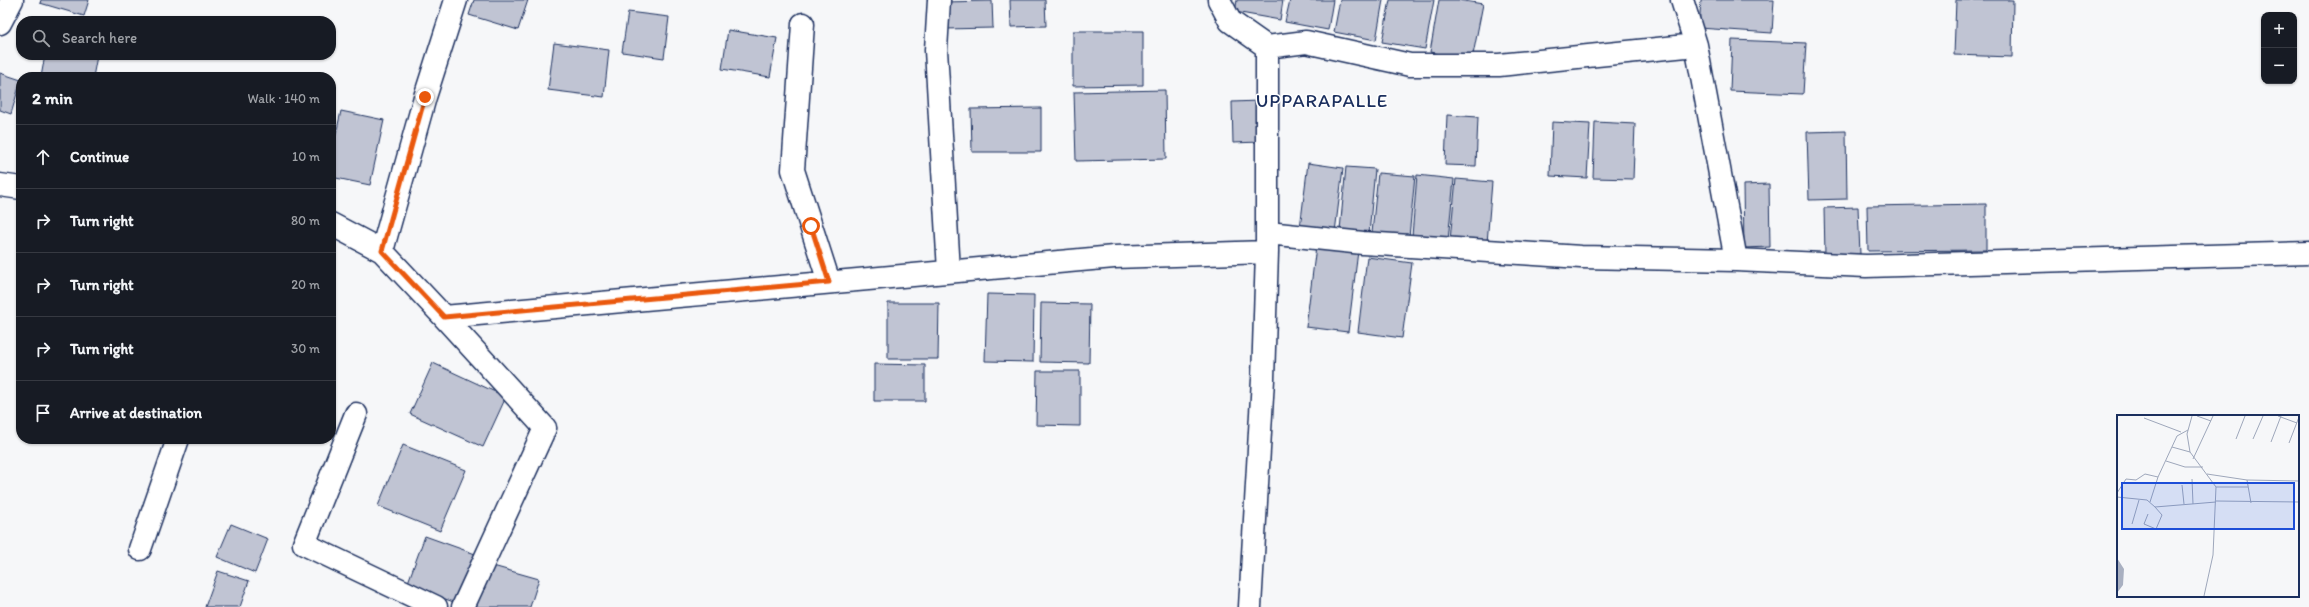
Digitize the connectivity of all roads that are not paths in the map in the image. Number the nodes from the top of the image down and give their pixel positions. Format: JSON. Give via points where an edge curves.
{"nodes":[{"id":1,"x":12,"y":0,"type":"edge"},
{"id":2,"x":456,"y":0,"type":"edge"},
{"id":3,"x":939,"y":0,"type":"edge"},
{"id":4,"x":1219,"y":0,"type":"edge"},
{"id":5,"x":1682,"y":0,"type":"edge"},
{"id":6,"x":0,"y":23,"type":"edge"},
{"id":7,"x":803,"y":24,"type":"dead end"},
{"id":8,"x":1696,"y":45,"type":"junction"},
{"id":9,"x":1267,"y":47,"type":"junction"},
{"id":10,"x":0,"y":185,"type":"edge"},
{"id":11,"x":16,"y":187,"type":"edge"},
{"id":12,"x":336,"y":227,"type":"edge"},
{"id":13,"x":1268,"y":242,"type":"junction"},
{"id":14,"x":382,"y":251,"type":"junction"},
{"id":15,"x":2309,"y":253,"type":"edge"},
{"id":16,"x":1736,"y":260,"type":"junction"},
{"id":17,"x":949,"y":271,"type":"junction"},
{"id":18,"x":829,"y":282,"type":"junction"},
{"id":19,"x":444,"y":317,"type":"junction"},
{"id":20,"x":356,"y":414,"type":"dead end"},
{"id":21,"x":176,"y":444,"type":"edge"},
{"id":22,"x":140,"y":548,"type":"dead end"},
{"id":23,"x":436,"y":607,"type":"edge"},
{"id":24,"x":463,"y":607,"type":"edge"},
{"id":25,"x":1250,"y":607,"type":"edge"}],
"edges":[{"from":1,"to":6,"type":"street"},
{"from":2,"to":14,"type":"street","via":[[425,97]]},
{"from":3,"to":17,"type":"street","via":[[936,50]]},
{"from":4,"to":9,"type":"street","via":[[1230,21]]},
{"from":5,"to":8,"type":"street"},
{"from":7,"to":18,"type":"street","via":[[792,170]]},
{"from":8,"to":9,"type":"street","via":[[1499,65],[1410,65],[1306,42]]},
{"from":8,"to":16,"type":"street"},
{"from":9,"to":13,"type":"street"},
{"from":10,"to":11,"type":"street"},
{"from":12,"to":14,"type":"street"},
{"from":13,"to":16,"type":"street","via":[[1363,243],[1581,257]]},
{"from":13,"to":17,"type":"street"},
{"from":13,"to":25,"type":"street"},
{"from":14,"to":19,"type":"street"},
{"from":15,"to":16,"type":"street","via":[[1866,266]]},
{"from":17,"to":18,"type":"street"},
{"from":18,"to":19,"type":"street"},
{"from":19,"to":24,"type":"street","via":[[545,428]]},
{"from":20,"to":23,"type":"street","via":[[304,544]]},
{"from":21,"to":22,"type":"street"}]}
